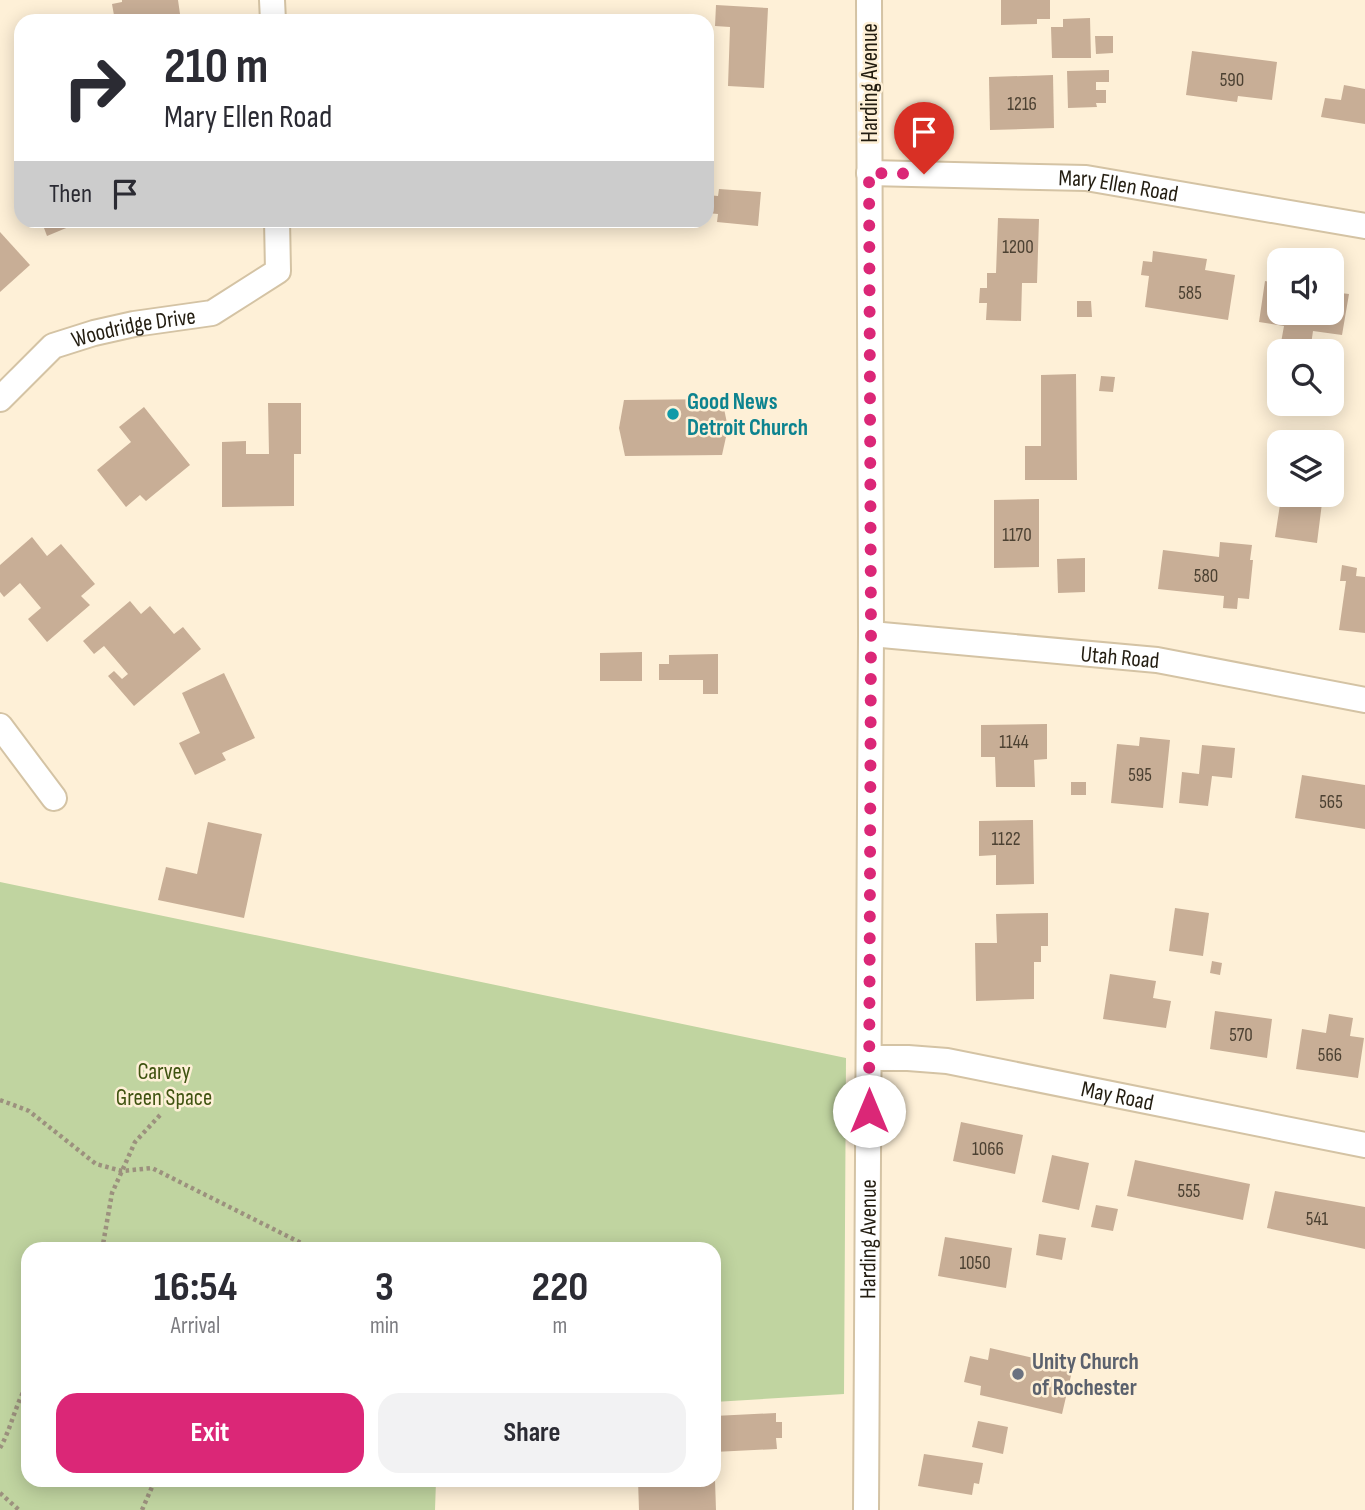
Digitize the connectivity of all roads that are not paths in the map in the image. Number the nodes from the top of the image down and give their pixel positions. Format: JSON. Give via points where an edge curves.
{"nodes":[{"id":1,"x":869,"y":0,"type":"edge"},
{"id":2,"x":869,"y":173,"type":"junction"},
{"id":3,"x":1365,"y":226,"type":"edge"},
{"id":4,"x":277,"y":228,"type":"edge"},
{"id":5,"x":0,"y":399,"type":"edge"},
{"id":6,"x":871,"y":634,"type":"junction"},
{"id":7,"x":1365,"y":700,"type":"edge"},
{"id":8,"x":0,"y":726,"type":"edge"},
{"id":9,"x":54,"y":798,"type":"dead end"},
{"id":10,"x":869,"y":1058,"type":"junction"},
{"id":11,"x":1365,"y":1145,"type":"edge"},
{"id":12,"x":866,"y":1510,"type":"edge"}],
"edges":[{"from":1,"to":2,"type":"street","name":"Harding Avenue"},
{"from":2,"to":3,"type":"street","name":"Mary Ellen Road","via":[[1086,178]]},
{"from":2,"to":6,"type":"street","name":"Harding Avenue"},
{"from":4,"to":5,"type":"street","name":"Woodridge Drive","via":[[278,271],[212,313],[108,330],[53,346]]},
{"from":6,"to":7,"type":"street","name":"Utah Road","via":[[1157,660]]},
{"from":6,"to":10,"type":"street","name":"Harding Avenue"},
{"from":8,"to":9,"type":"street"},
{"from":10,"to":11,"type":"street","name":"May Road","via":[[947,1061]]},
{"from":10,"to":12,"type":"street","name":"Harding Avenue"}]}
